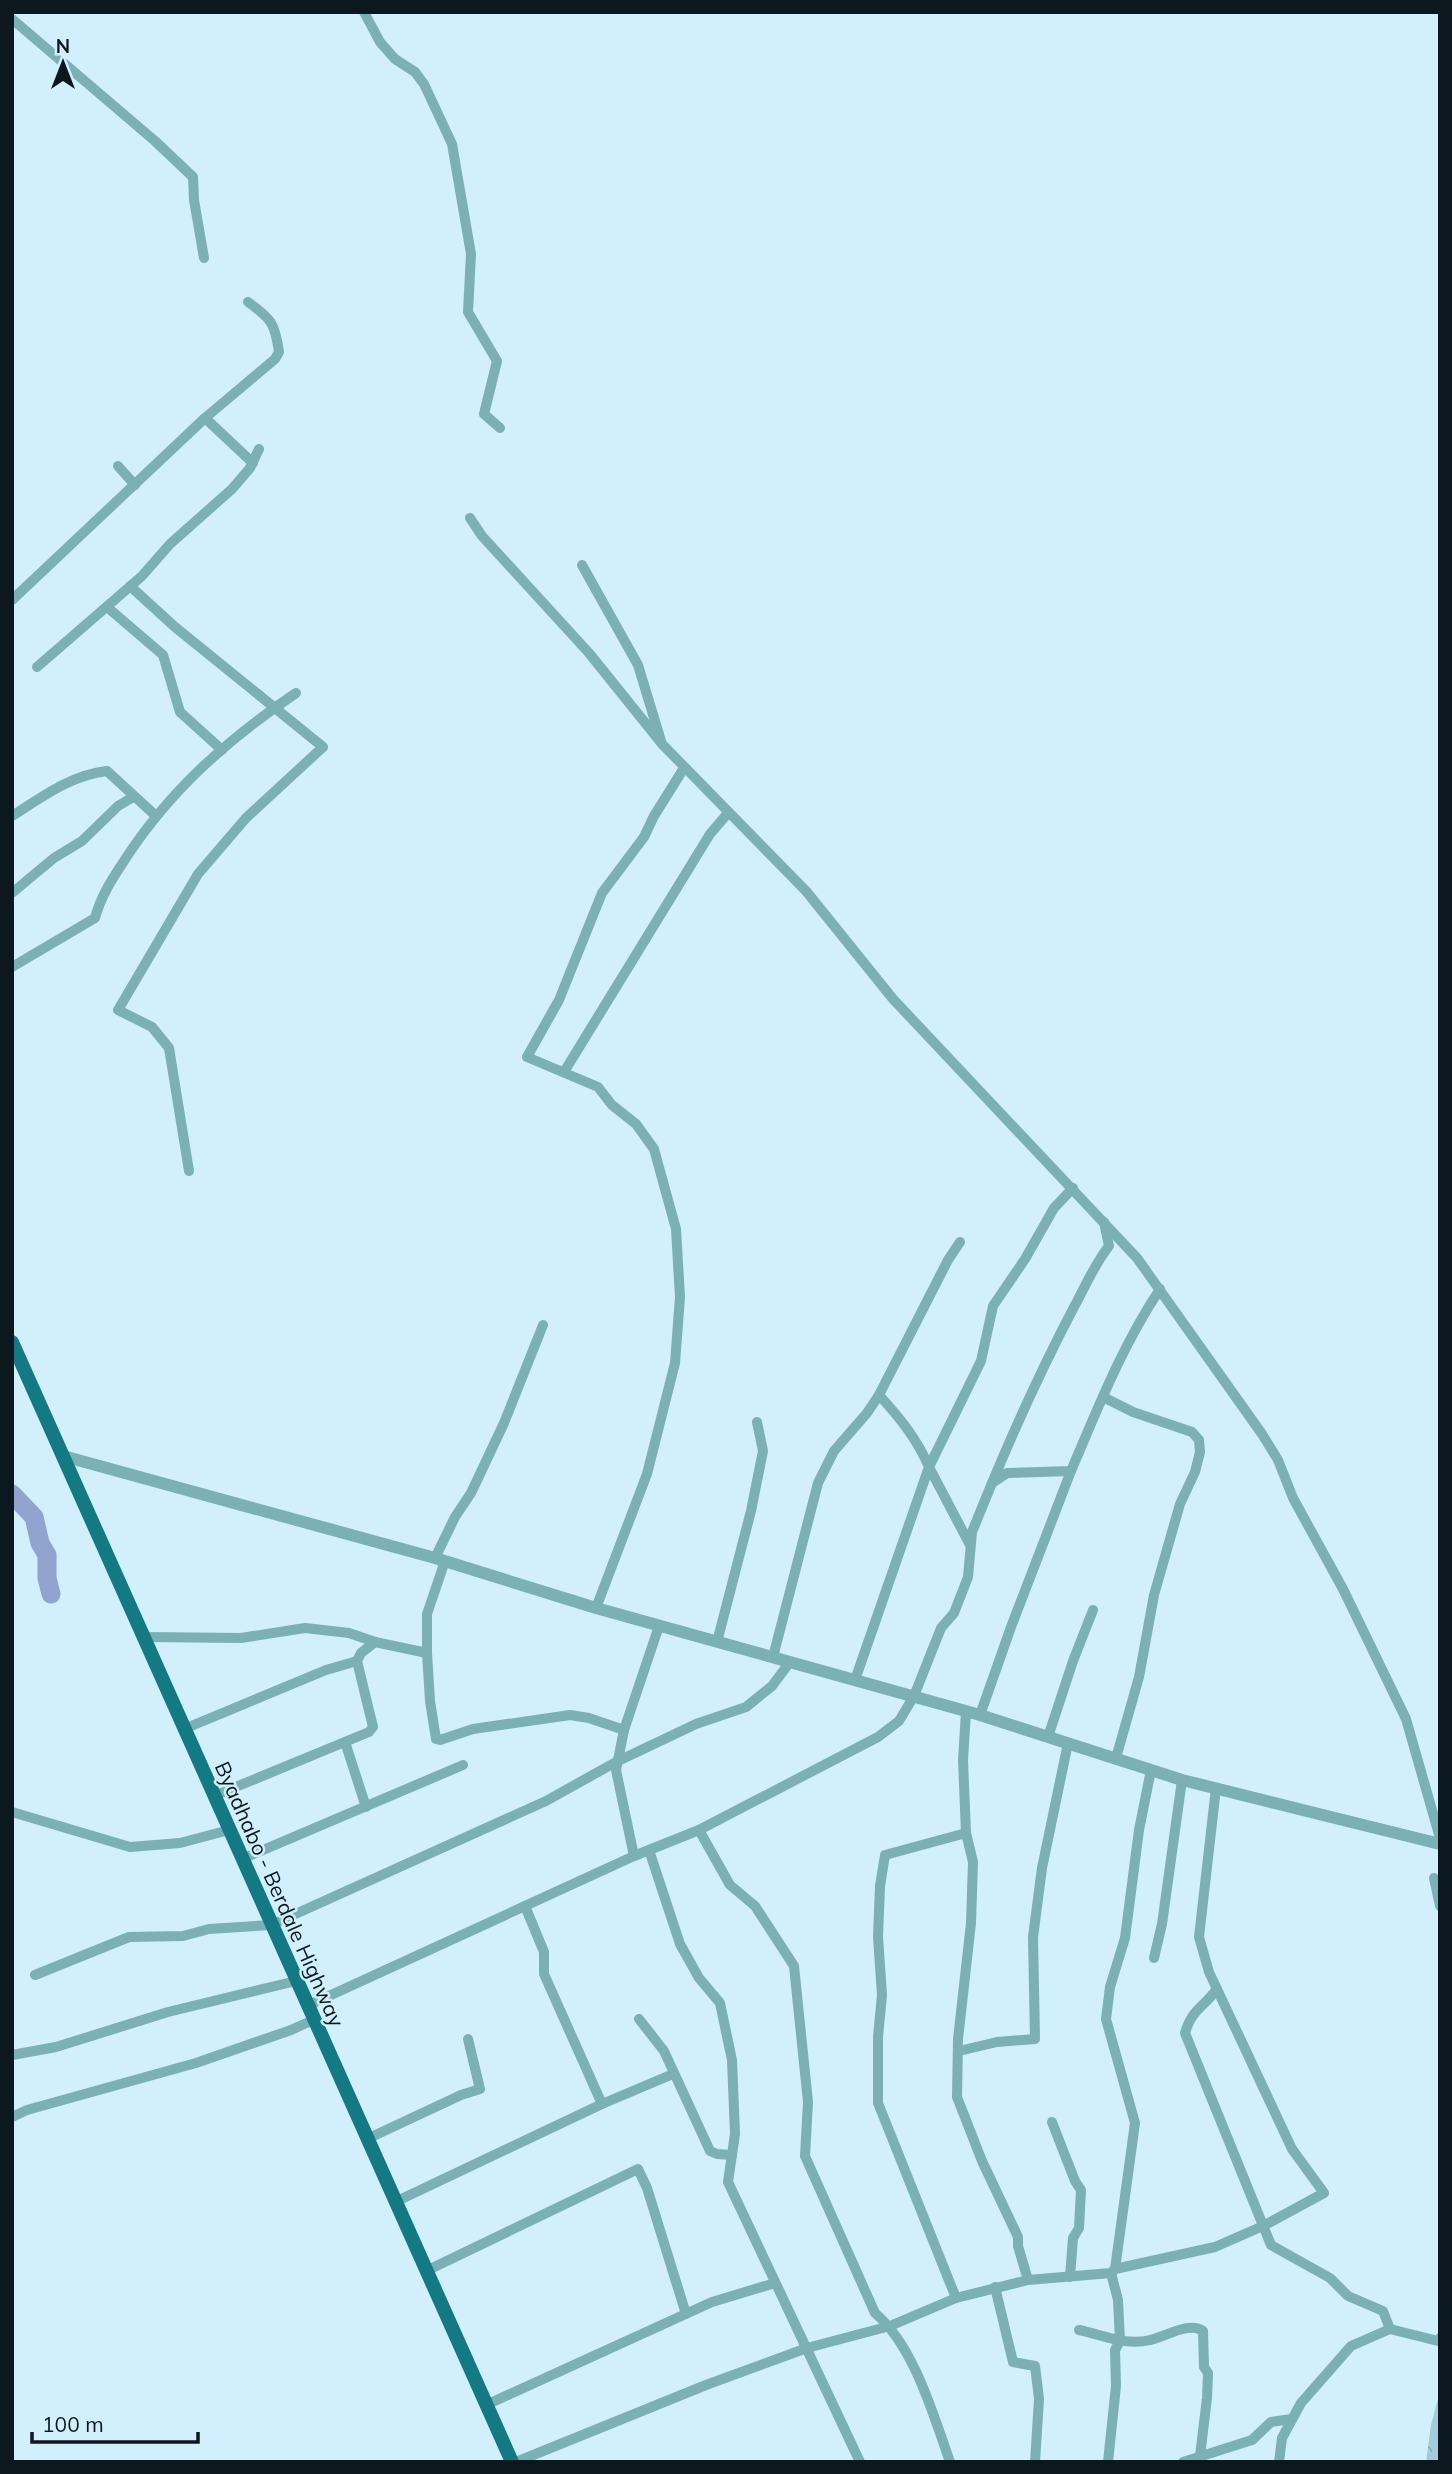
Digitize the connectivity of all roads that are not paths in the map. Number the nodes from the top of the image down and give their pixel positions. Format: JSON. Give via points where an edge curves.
{"nodes":[{"id":1,"x":364,"y":12,"type":"edge"},
{"id":2,"x":12,"y":19,"type":"edge"},
{"id":3,"x":204,"y":258,"type":"dead end"},
{"id":4,"x":248,"y":302,"type":"dead end"},
{"id":5,"x":205,"y":418,"type":"junction"},
{"id":6,"x":500,"y":428,"type":"dead end"},
{"id":7,"x":258,"y":449,"type":"dead end"},
{"id":8,"x":253,"y":463,"type":"junction"},
{"id":9,"x":118,"y":466,"type":"dead end"},
{"id":10,"x":135,"y":485,"type":"junction"},
{"id":11,"x":470,"y":518,"type":"dead end"},
{"id":12,"x":582,"y":565,"type":"dead end"},
{"id":13,"x":130,"y":586,"type":"junction"},
{"id":14,"x":12,"y":600,"type":"edge"},
{"id":15,"x":107,"y":607,"type":"junction"},
{"id":16,"x":37,"y":667,"type":"dead end"},
{"id":17,"x":296,"y":693,"type":"dead end"},
{"id":18,"x":274,"y":708,"type":"junction"},
{"id":19,"x":663,"y":745,"type":"junction"},
{"id":20,"x":222,"y":750,"type":"junction"},
{"id":21,"x":684,"y":768,"type":"junction"},
{"id":22,"x":133,"y":797,"type":"junction"},
{"id":23,"x":728,"y":813,"type":"junction"},
{"id":24,"x":12,"y":816,"type":"edge"},
{"id":25,"x":156,"y":816,"type":"junction"},
{"id":26,"x":12,"y":893,"type":"edge"},
{"id":27,"x":12,"y":967,"type":"edge"},
{"id":28,"x":564,"y":1072,"type":"junction"},
{"id":29,"x":190,"y":1171,"type":"dead end"},
{"id":30,"x":1073,"y":1188,"type":"junction"},
{"id":31,"x":1104,"y":1222,"type":"junction"},
{"id":32,"x":960,"y":1242,"type":"dead end"},
{"id":33,"x":1160,"y":1289,"type":"junction"},
{"id":34,"x":543,"y":1325,"type":"dead end"},
{"id":35,"x":12,"y":1342,"type":"edge"},
{"id":36,"x":879,"y":1395,"type":"junction"},
{"id":37,"x":1102,"y":1397,"type":"junction"},
{"id":38,"x":757,"y":1422,"type":"dead end"},
{"id":39,"x":63,"y":1456,"type":"junction"},
{"id":40,"x":929,"y":1467,"type":"junction"},
{"id":41,"x":1071,"y":1471,"type":"junction"},
{"id":42,"x":992,"y":1483,"type":"junction"},
{"id":43,"x":971,"y":1545,"type":"junction"},
{"id":44,"x":440,"y":1559,"type":"junction"},
{"id":45,"x":596,"y":1608,"type":"junction"},
{"id":46,"x":1093,"y":1609,"type":"dead end"},
{"id":47,"x":659,"y":1626,"type":"junction"},
{"id":48,"x":143,"y":1637,"type":"junction"},
{"id":49,"x":374,"y":1642,"type":"junction"},
{"id":50,"x":717,"y":1642,"type":"junction"},
{"id":51,"x":427,"y":1653,"type":"junction"},
{"id":52,"x":774,"y":1657,"type":"junction"},
{"id":53,"x":357,"y":1661,"type":"junction"},
{"id":54,"x":790,"y":1662,"type":"junction"},
{"id":55,"x":855,"y":1680,"type":"junction"},
{"id":56,"x":914,"y":1696,"type":"junction"},
{"id":57,"x":966,"y":1712,"type":"junction"},
{"id":58,"x":980,"y":1715,"type":"junction"},
{"id":59,"x":184,"y":1729,"type":"junction"},
{"id":60,"x":624,"y":1730,"type":"junction"},
{"id":61,"x":1048,"y":1737,"type":"junction"},
{"id":62,"x":345,"y":1742,"type":"junction"},
{"id":63,"x":1069,"y":1743,"type":"junction"},
{"id":64,"x":1116,"y":1758,"type":"junction"},
{"id":65,"x":616,"y":1762,"type":"junction"},
{"id":66,"x":464,"y":1765,"type":"dead end"},
{"id":67,"x":1151,"y":1770,"type":"junction"},
{"id":68,"x":1182,"y":1780,"type":"junction"},
{"id":69,"x":1216,"y":1788,"type":"junction"},
{"id":70,"x":214,"y":1796,"type":"junction"},
{"id":71,"x":366,"y":1807,"type":"junction"},
{"id":72,"x":12,"y":1812,"type":"edge"},
{"id":73,"x":229,"y":1830,"type":"junction"},
{"id":74,"x":699,"y":1830,"type":"junction"},
{"id":75,"x":966,"y":1833,"type":"junction"},
{"id":76,"x":1440,"y":1838,"type":"edge"},
{"id":77,"x":1440,"y":1844,"type":"edge"},
{"id":78,"x":649,"y":1850,"type":"junction"},
{"id":79,"x":634,"y":1856,"type":"junction"},
{"id":80,"x":242,"y":1859,"type":"junction"},
{"id":81,"x":1434,"y":1878,"type":"dead end"},
{"id":82,"x":525,"y":1906,"type":"junction"},
{"id":83,"x":1440,"y":1906,"type":"edge"},
{"id":84,"x":271,"y":1925,"type":"junction"},
{"id":85,"x":1154,"y":1958,"type":"dead end"},
{"id":86,"x":35,"y":1975,"type":"dead end"},
{"id":87,"x":296,"y":1981,"type":"junction"},
{"id":88,"x":1217,"y":1989,"type":"junction"},
{"id":89,"x":310,"y":2013,"type":"junction"},
{"id":90,"x":639,"y":2019,"type":"dead end"},
{"id":91,"x":468,"y":2039,"type":"dead end"},
{"id":92,"x":959,"y":2051,"type":"junction"},
{"id":93,"x":12,"y":2055,"type":"edge"},
{"id":94,"x":673,"y":2074,"type":"junction"},
{"id":95,"x":602,"y":2104,"type":"junction"},
{"id":96,"x":12,"y":2117,"type":"edge"},
{"id":97,"x":1052,"y":2122,"type":"dead end"},
{"id":98,"x":367,"y":2139,"type":"junction"},
{"id":99,"x":732,"y":2155,"type":"junction"},
{"id":100,"x":395,"y":2202,"type":"junction"},
{"id":101,"x":1263,"y":2226,"type":"junction"},
{"id":102,"x":1113,"y":2271,"type":"junction"},
{"id":103,"x":426,"y":2272,"type":"junction"},
{"id":104,"x":1070,"y":2277,"type":"junction"},
{"id":105,"x":1028,"y":2280,"type":"junction"},
{"id":106,"x":775,"y":2283,"type":"junction"},
{"id":107,"x":995,"y":2287,"type":"junction"},
{"id":108,"x":956,"y":2298,"type":"junction"},
{"id":109,"x":686,"y":2314,"type":"junction"},
{"id":110,"x":890,"y":2326,"type":"junction"},
{"id":111,"x":1390,"y":2329,"type":"junction"},
{"id":112,"x":1079,"y":2330,"type":"dead end"},
{"id":113,"x":1440,"y":2338,"type":"edge"},
{"id":114,"x":1120,"y":2342,"type":"junction"},
{"id":115,"x":807,"y":2348,"type":"junction"},
{"id":116,"x":486,"y":2405,"type":"junction"},
{"id":117,"x":1292,"y":2420,"type":"junction"},
{"id":118,"x":1200,"y":2456,"type":"junction"},
{"id":119,"x":514,"y":2462,"type":"edge"},
{"id":120,"x":860,"y":2462,"type":"edge"},
{"id":121,"x":950,"y":2462,"type":"edge"},
{"id":122,"x":1035,"y":2462,"type":"edge"},
{"id":123,"x":1108,"y":2462,"type":"edge"},
{"id":124,"x":1183,"y":2462,"type":"edge"},
{"id":125,"x":1279,"y":2462,"type":"edge"}],
"edges":[{"from":1,"to":6,"type":"street","via":[[380,42],[424,85],[452,144],[471,254],[468,312],[497,361],[484,414]]},
{"from":2,"to":3,"type":"street","via":[[193,177]]},
{"from":4,"to":5,"type":"street","via":[[275,328],[279,352]]},
{"from":5,"to":8,"type":"street"},
{"from":5,"to":10,"type":"street"},
{"from":7,"to":8,"type":"street"},
{"from":8,"to":13,"type":"street","via":[[232,489]]},
{"from":9,"to":10,"type":"street"},
{"from":10,"to":14,"type":"street"},
{"from":11,"to":19,"type":"street"},
{"from":12,"to":19,"type":"street","via":[[638,665]]},
{"from":13,"to":15,"type":"street"},
{"from":13,"to":18,"type":"street"},
{"from":15,"to":16,"type":"street"},
{"from":15,"to":20,"type":"street","via":[[163,655],[180,712]]},
{"from":17,"to":18,"type":"street"},
{"from":18,"to":20,"type":"street"},
{"from":18,"to":29,"type":"street","via":[[323,747],[256,809],[198,874],[118,1010],[152,1027],[169,1048]]},
{"from":19,"to":21,"type":"street"},
{"from":20,"to":25,"type":"street","via":[[179,788]]},
{"from":21,"to":23,"type":"street"},
{"from":21,"to":28,"type":"street","via":[[644,836],[602,893],[559,1000],[527,1057]]},
{"from":22,"to":24,"type":"street","via":[[107,771],[89,773]]},
{"from":22,"to":25,"type":"street"},
{"from":22,"to":26,"type":"street"},
{"from":23,"to":28,"type":"street","via":[[710,834]]},
{"from":23,"to":30,"type":"street","via":[[806,891],[893,999]]},
{"from":25,"to":27,"type":"street","via":[[101,898],[95,918]]},
{"from":28,"to":45,"type":"street","via":[[598,1087],[654,1149],[676,1229],[680,1297],[675,1363],[647,1474]]},
{"from":30,"to":31,"type":"street"},
{"from":30,"to":40,"type":"street","via":[[1054,1208],[993,1306],[981,1362]]},
{"from":31,"to":33,"type":"street"},
{"from":31,"to":42,"type":"street","via":[[1109,1246],[1095,1263]]},
{"from":32,"to":36,"type":"street"},
{"from":33,"to":37,"type":"street","via":[[1136,1325]]},
{"from":33,"to":76,"type":"street","via":[[1278,1460],[1405,1719]]},
{"from":34,"to":44,"type":"street","via":[[504,1423],[455,1517]]},
{"from":35,"to":39,"type":"main road","name":"Byadhabo - Berdale Highway"},
{"from":36,"to":40,"type":"street","via":[[905,1424]]},
{"from":36,"to":52,"type":"street","via":[[834,1451],[818,1483]]},
{"from":37,"to":41,"type":"street"},
{"from":37,"to":64,"type":"street","via":[[1192,1432],[1199,1440],[1200,1452],[1154,1595],[1139,1677]]},
{"from":38,"to":50,"type":"street","via":[[763,1451]]},
{"from":39,"to":44,"type":"street"},
{"from":39,"to":48,"type":"main road","name":"Byadhabo - Berdale Highway"},
{"from":40,"to":43,"type":"street"},
{"from":40,"to":55,"type":"street"},
{"from":41,"to":42,"type":"street","via":[[1007,1473]]},
{"from":41,"to":58,"type":"street"},
{"from":42,"to":43,"type":"street"},
{"from":43,"to":56,"type":"street","via":[[968,1577],[954,1613],[941,1628]]},
{"from":44,"to":45,"type":"street"},
{"from":44,"to":51,"type":"street","via":[[427,1614]]},
{"from":45,"to":47,"type":"street"},
{"from":46,"to":61,"type":"street"},
{"from":47,"to":50,"type":"street"},
{"from":47,"to":60,"type":"street"},
{"from":48,"to":49,"type":"street","via":[[241,1638],[305,1628],[349,1633]]},
{"from":48,"to":59,"type":"main road","name":"Byadhabo - Berdale Highway"},
{"from":49,"to":51,"type":"street"},
{"from":49,"to":53,"type":"street"},
{"from":50,"to":52,"type":"street"},
{"from":51,"to":60,"type":"street","via":[[430,1701],[440,1741],[473,1729],[570,1715]]},
{"from":52,"to":54,"type":"street"},
{"from":53,"to":59,"type":"street"},
{"from":53,"to":62,"type":"street","via":[[373,1727]]},
{"from":54,"to":55,"type":"street"},
{"from":54,"to":65,"type":"street","via":[[772,1686],[746,1707],[696,1724]]},
{"from":55,"to":56,"type":"street"},
{"from":56,"to":57,"type":"street"},
{"from":56,"to":74,"type":"street","via":[[899,1721],[878,1737]]},
{"from":57,"to":58,"type":"street"},
{"from":57,"to":75,"type":"street"},
{"from":58,"to":61,"type":"street"},
{"from":59,"to":70,"type":"main road","name":"Byadhabo - Berdale Highway"},
{"from":60,"to":65,"type":"street"},
{"from":61,"to":63,"type":"street"},
{"from":62,"to":70,"type":"street"},
{"from":62,"to":71,"type":"street"},
{"from":63,"to":64,"type":"street"},
{"from":63,"to":92,"type":"street","via":[[1042,1868],[1033,1937],[1035,2039]]},
{"from":64,"to":67,"type":"street"},
{"from":65,"to":79,"type":"street"},
{"from":65,"to":84,"type":"street","via":[[546,1801]]},
{"from":66,"to":71,"type":"street"},
{"from":67,"to":68,"type":"street"},
{"from":67,"to":102,"type":"street","via":[[1125,1938],[1106,2019],[1135,2123]]},
{"from":68,"to":69,"type":"street"},
{"from":68,"to":85,"type":"street"},
{"from":69,"to":77,"type":"street"},
{"from":69,"to":88,"type":"street","via":[[1199,1937]]},
{"from":70,"to":73,"type":"main road","name":"Byadhabo - Berdale Highway"},
{"from":71,"to":80,"type":"street"},
{"from":72,"to":73,"type":"street","via":[[130,1847],[180,1843]]},
{"from":73,"to":80,"type":"main road","name":"Byadhabo - Berdale Highway"},
{"from":74,"to":78,"type":"street"},
{"from":74,"to":110,"type":"street","via":[[730,1885],[755,1906],[794,1966],[808,2102],[805,2156],[874,2313]]},
{"from":75,"to":92,"type":"street","via":[[973,1862]]},
{"from":75,"to":108,"type":"street","via":[[885,1855],[878,1937],[878,2103]]},
{"from":78,"to":79,"type":"street"},
{"from":78,"to":99,"type":"street","via":[[680,1944],[699,1979],[720,2003],[732,2060]]},
{"from":79,"to":82,"type":"street"},
{"from":80,"to":84,"type":"main road","name":"Byadhabo - Berdale Highway"},
{"from":81,"to":83,"type":"street"},
{"from":82,"to":89,"type":"street"},
{"from":82,"to":95,"type":"street","via":[[544,1952],[544,1973]]},
{"from":84,"to":86,"type":"street","via":[[209,1929],[183,1936],[129,1937]]},
{"from":84,"to":87,"type":"main road","name":"Byadhabo - Berdale Highway"},
{"from":87,"to":89,"type":"main road","name":"Byadhabo - Berdale Highway"},
{"from":87,"to":93,"type":"street"},
{"from":88,"to":101,"type":"street","via":[[1190,2017],[1185,2034]]},
{"from":88,"to":101,"type":"street","via":[[1292,2149],[1324,2193]]},
{"from":89,"to":96,"type":"street","via":[[291,2030],[197,2063]]},
{"from":89,"to":98,"type":"main road","name":"Byadhabo - Berdale Highway"},
{"from":90,"to":94,"type":"street","via":[[664,2051]]},
{"from":91,"to":98,"type":"street","via":[[480,2089]]},
{"from":92,"to":105,"type":"street","via":[[957,2097],[1018,2237]]},
{"from":94,"to":95,"type":"street"},
{"from":94,"to":99,"type":"street","via":[[710,2151]]},
{"from":95,"to":100,"type":"street"},
{"from":97,"to":104,"type":"street","via":[[1081,2190]]},
{"from":98,"to":100,"type":"main road","name":"Byadhabo - Berdale Highway"},
{"from":99,"to":106,"type":"street","via":[[728,2182]]},
{"from":100,"to":103,"type":"main road","name":"Byadhabo - Berdale Highway"},
{"from":101,"to":102,"type":"street","via":[[1215,2247]]},
{"from":101,"to":111,"type":"street","via":[[1271,2245],[1330,2278],[1348,2296],[1383,2311]]},
{"from":102,"to":104,"type":"street"},
{"from":102,"to":114,"type":"street"},
{"from":103,"to":109,"type":"street","via":[[638,2169]]},
{"from":103,"to":116,"type":"main road","name":"Byadhabo - Berdale Highway"},
{"from":104,"to":105,"type":"street"},
{"from":105,"to":107,"type":"street"},
{"from":106,"to":109,"type":"street"},
{"from":106,"to":115,"type":"street"},
{"from":107,"to":108,"type":"street"},
{"from":107,"to":122,"type":"street","via":[[1013,2362],[1035,2366],[1039,2399]]},
{"from":108,"to":110,"type":"street"},
{"from":109,"to":116,"type":"street"},
{"from":110,"to":115,"type":"street"},
{"from":110,"to":121,"type":"street","via":[[931,2408]]},
{"from":111,"to":113,"type":"street"},
{"from":111,"to":117,"type":"street","via":[[1351,2346],[1301,2403]]},
{"from":112,"to":114,"type":"street"},
{"from":114,"to":118,"type":"street","via":[[1150,2340],[1190,2328],[1203,2331],[1208,2386]]},
{"from":114,"to":123,"type":"street","via":[[1115,2350]]},
{"from":115,"to":119,"type":"street"},
{"from":115,"to":120,"type":"street"},
{"from":116,"to":119,"type":"main road","name":"Byadhabo - Berdale Highway"},
{"from":117,"to":118,"type":"street","via":[[1271,2422],[1252,2440]]},
{"from":117,"to":125,"type":"street","via":[[1282,2438]]},
{"from":118,"to":124,"type":"street"}]}
